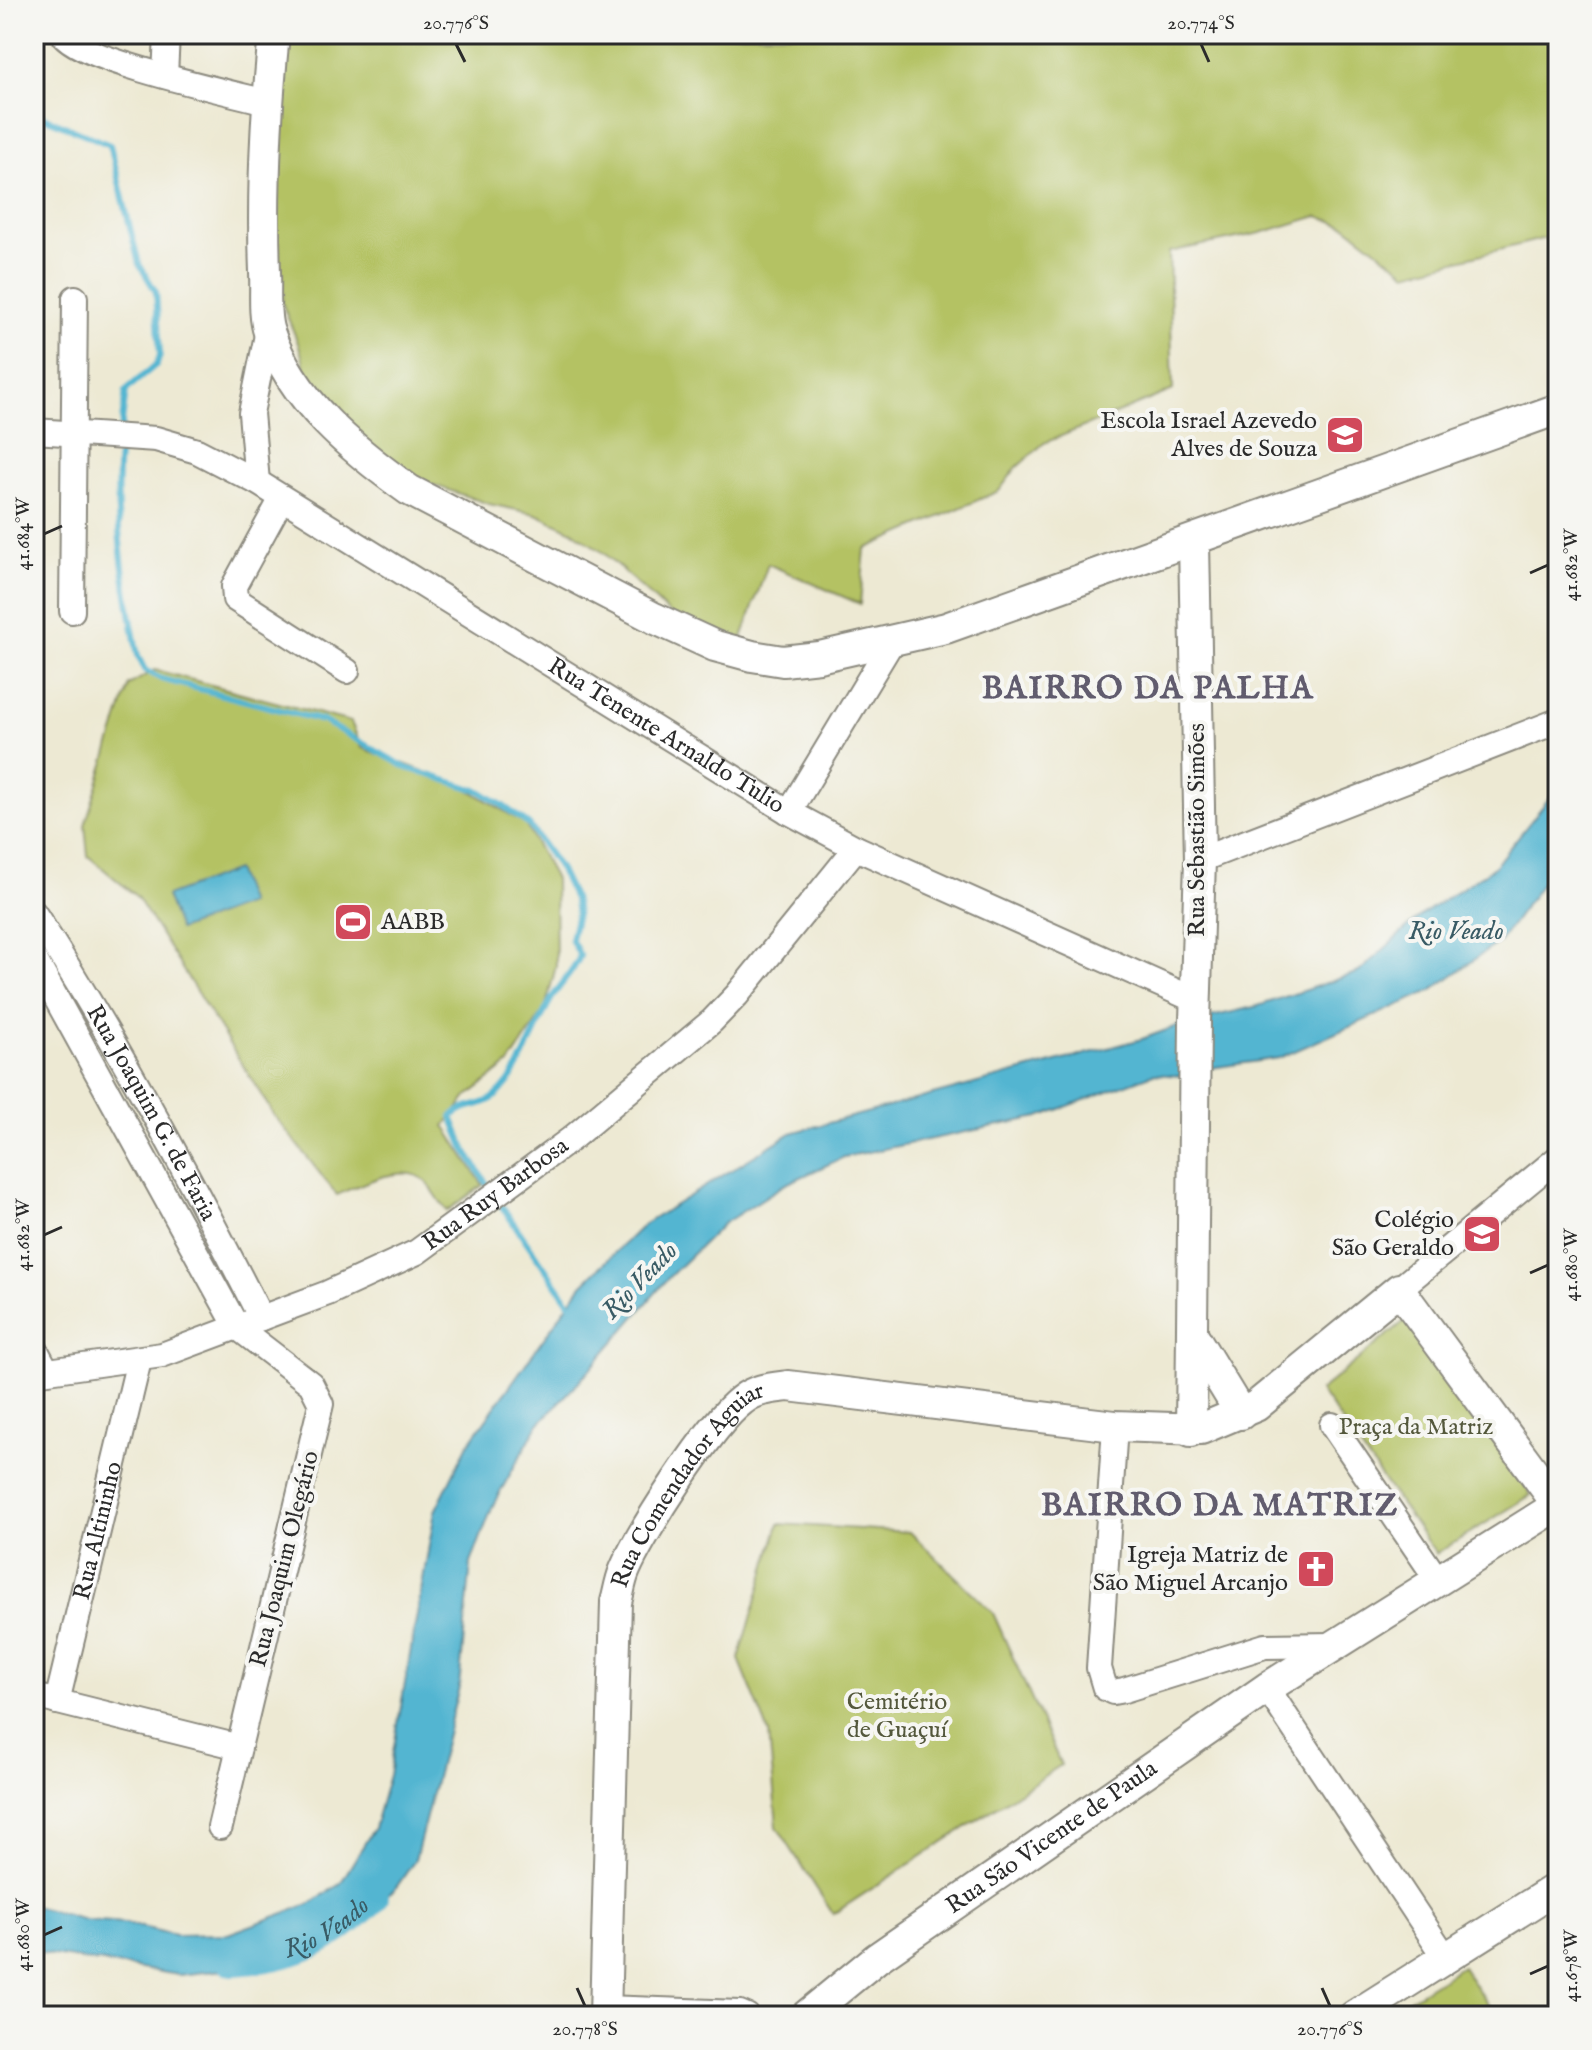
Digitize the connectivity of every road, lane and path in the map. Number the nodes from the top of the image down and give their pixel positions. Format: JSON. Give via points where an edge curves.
{"nodes":[{"id":1,"x":63,"y":34,"type":"edge"},
{"id":2,"x":167,"y":34,"type":"edge"},
{"id":3,"x":274,"y":34,"type":"edge"},
{"id":4,"x":165,"y":76,"type":"junction"},
{"id":5,"x":267,"y":102,"type":"junction"},
{"id":6,"x":75,"y":298,"type":"dead end"},
{"id":7,"x":268,"y":330,"type":"junction"},
{"id":8,"x":1558,"y":409,"type":"edge"},
{"id":9,"x":34,"y":431,"type":"edge"},
{"id":10,"x":75,"y":432,"type":"junction"},
{"id":11,"x":257,"y":482,"type":"junction"},
{"id":12,"x":281,"y":500,"type":"junction"},
{"id":13,"x":1194,"y":542,"type":"junction"},
{"id":14,"x":72,"y":611,"type":"dead end"},
{"id":15,"x":891,"y":643,"type":"junction"},
{"id":16,"x":347,"y":671,"type":"dead end"},
{"id":17,"x":1558,"y":721,"type":"edge"},
{"id":18,"x":789,"y":812,"type":"junction"},
{"id":19,"x":856,"y":848,"type":"junction"},
{"id":20,"x":1200,"y":860,"type":"junction"},
{"id":21,"x":34,"y":913,"type":"edge"},
{"id":22,"x":34,"y":958,"type":"edge"},
{"id":23,"x":1195,"y":1011,"type":"junction"},
{"id":24,"x":1558,"y":1158,"type":"edge"},
{"id":25,"x":1399,"y":1289,"type":"junction"},
{"id":26,"x":261,"y":1318,"type":"junction"},
{"id":27,"x":237,"y":1327,"type":"junction"},
{"id":28,"x":1193,"y":1335,"type":"junction"},
{"id":29,"x":34,"y":1347,"type":"edge"},
{"id":30,"x":139,"y":1360,"type":"junction"},
{"id":31,"x":40,"y":1372,"type":"edge"},
{"id":32,"x":1241,"y":1414,"type":"junction"},
{"id":33,"x":1332,"y":1425,"type":"dead end"},
{"id":34,"x":1115,"y":1426,"type":"junction"},
{"id":35,"x":1191,"y":1431,"type":"junction"},
{"id":36,"x":1558,"y":1505,"type":"edge"},
{"id":37,"x":1437,"y":1579,"type":"junction"},
{"id":38,"x":1332,"y":1645,"type":"junction"},
{"id":39,"x":1267,"y":1688,"type":"junction"},
{"id":40,"x":46,"y":1699,"type":"edge"},
{"id":41,"x":239,"y":1747,"type":"junction"},
{"id":42,"x":220,"y":1827,"type":"dead end"},
{"id":43,"x":1558,"y":1887,"type":"edge"},
{"id":44,"x":1446,"y":1958,"type":"junction"},
{"id":45,"x":839,"y":2002,"type":"edge"},
{"id":46,"x":605,"y":2012,"type":"edge"},
{"id":47,"x":747,"y":2016,"type":"edge"},
{"id":48,"x":806,"y":2016,"type":"edge"},
{"id":49,"x":1354,"y":2016,"type":"edge"}],
"edges":[{"from":1,"to":4,"type":"street","via":[[75,46]]},
{"from":2,"to":4,"type":"street"},
{"from":3,"to":5,"type":"street"},
{"from":4,"to":5,"type":"street"},
{"from":5,"to":7,"type":"street","via":[[263,213]]},
{"from":6,"to":10,"type":"street"},
{"from":7,"to":11,"type":"street","via":[[251,413]]},
{"from":7,"to":15,"type":"street","via":[[303,393],[364,458],[409,490],[654,618],[715,646],[783,661]]},
{"from":8,"to":13,"type":"street"},
{"from":9,"to":10,"type":"street","name":"Rua Tenente Arnaldo Tulio"},
{"from":10,"to":11,"type":"street","name":"Rua Tenente Arnaldo Tulio","via":[[156,439],[197,451]]},
{"from":10,"to":14,"type":"street"},
{"from":11,"to":12,"type":"street","name":"Rua Tenente Arnaldo Tulio"},
{"from":12,"to":16,"type":"street","via":[[234,586],[235,599]]},
{"from":12,"to":18,"type":"street","name":"Rua Tenente Arnaldo Tulio"},
{"from":13,"to":15,"type":"street"},
{"from":13,"to":20,"type":"street","name":"Rua Sebastião Simões"},
{"from":15,"to":18,"type":"street"},
{"from":17,"to":20,"type":"street"},
{"from":18,"to":19,"type":"street","name":"Rua Tenente Arnaldo Tulio"},
{"from":19,"to":23,"type":"street","name":"Rua Tenente Arnaldo Tulio"},
{"from":19,"to":26,"type":"street","name":"Rua Ruy Barbosa","via":[[712,1021],[484,1206],[375,1274]]},
{"from":20,"to":23,"type":"street","name":"Rua Sebastião Simões"},
{"from":21,"to":26,"type":"street","name":"Rua Joaquim G. de Faria","via":[[154,1117]]},
{"from":22,"to":27,"type":"street","name":"Rua Joaquim G. de Faria"},
{"from":23,"to":28,"type":"street","name":"Rua Sebastião Simões"},
{"from":24,"to":25,"type":"street"},
{"from":25,"to":32,"type":"street"},
{"from":25,"to":36,"type":"street"},
{"from":26,"to":27,"type":"street","name":"Rua Ruy Barbosa"},
{"from":27,"to":30,"type":"street","name":"Rua Ruy Barbosa"},
{"from":27,"to":41,"type":"street","name":"Rua Joaquim Olegário","via":[[311,1384],[321,1404]]},
{"from":28,"to":32,"type":"street"},
{"from":28,"to":35,"type":"street","name":"Rua Sebastião Simões"},
{"from":29,"to":31,"type":"street"},
{"from":30,"to":31,"type":"street","name":"Rua Ruy Barbosa"},
{"from":30,"to":40,"type":"street","name":"Rua Altininho"},
{"from":32,"to":35,"type":"street"},
{"from":33,"to":37,"type":"street"},
{"from":34,"to":35,"type":"street","name":"Rua Comendador Aguiar"},
{"from":34,"to":38,"type":"street","via":[[1099,1668],[1105,1688],[1124,1690],[1265,1646]]},
{"from":34,"to":46,"type":"street","name":"Rua Comendador Aguiar","via":[[788,1386],[744,1398],[722,1417],[636,1548],[616,1602]]},
{"from":36,"to":37,"type":"street","name":"Rua São Vicente de Paula"},
{"from":37,"to":38,"type":"street","name":"Rua São Vicente de Paula"},
{"from":38,"to":39,"type":"street","name":"Rua São Vicente de Paula"},
{"from":39,"to":44,"type":"street"},
{"from":39,"to":45,"type":"street","name":"Rua São Vicente de Paula","via":[[877,1958]]},
{"from":40,"to":41,"type":"street"},
{"from":41,"to":42,"type":"street","name":"Rua Joaquim Olegário"},
{"from":43,"to":44,"type":"street"},
{"from":44,"to":49,"type":"street"},
{"from":45,"to":48,"type":"street","name":"Rua São Vicente de Paula"},
{"from":46,"to":47,"type":"street"}]}
